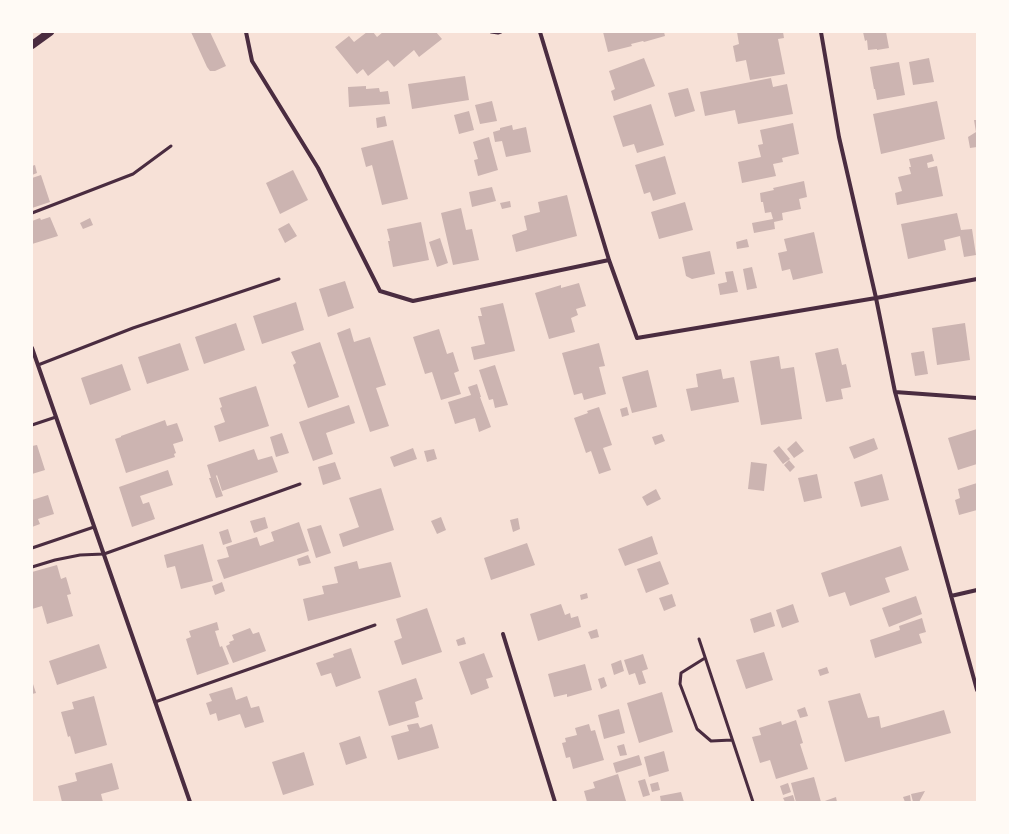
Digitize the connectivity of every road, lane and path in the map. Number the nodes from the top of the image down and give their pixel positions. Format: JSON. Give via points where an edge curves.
{"nodes":[{"id":1,"x":50,"y":32,"type":"edge"},
{"id":2,"x":246,"y":32,"type":"edge"},
{"id":3,"x":491,"y":32,"type":"edge"},
{"id":4,"x":501,"y":32,"type":"edge"},
{"id":5,"x":540,"y":32,"type":"edge"},
{"id":6,"x":820,"y":32,"type":"edge"},
{"id":7,"x":32,"y":45,"type":"edge"},
{"id":8,"x":171,"y":146,"type":"dead end"},
{"id":9,"x":32,"y":213,"type":"edge"},
{"id":10,"x":609,"y":260,"type":"junction"},
{"id":11,"x":279,"y":279,"type":"dead end"},
{"id":12,"x":977,"y":279,"type":"edge"},
{"id":13,"x":876,"y":298,"type":"junction"},
{"id":14,"x":32,"y":348,"type":"edge"},
{"id":15,"x":38,"y":365,"type":"junction"},
{"id":16,"x":895,"y":392,"type":"junction"},
{"id":17,"x":977,"y":398,"type":"edge"},
{"id":18,"x":56,"y":417,"type":"junction"},
{"id":19,"x":32,"y":425,"type":"edge"},
{"id":20,"x":300,"y":484,"type":"dead end"},
{"id":21,"x":94,"y":527,"type":"junction"},
{"id":22,"x":32,"y":548,"type":"edge"},
{"id":23,"x":104,"y":554,"type":"junction"},
{"id":24,"x":32,"y":567,"type":"edge"},
{"id":25,"x":977,"y":590,"type":"edge"},
{"id":26,"x":951,"y":596,"type":"junction"},
{"id":27,"x":375,"y":625,"type":"dead end"},
{"id":28,"x":503,"y":634,"type":"dead end"},
{"id":29,"x":699,"y":639,"type":"dead end"},
{"id":30,"x":705,"y":658,"type":"junction"},
{"id":31,"x":977,"y":690,"type":"edge"},
{"id":32,"x":155,"y":702,"type":"junction"},
{"id":33,"x":732,"y":740,"type":"junction"},
{"id":34,"x":190,"y":802,"type":"edge"},
{"id":35,"x":555,"y":802,"type":"edge"},
{"id":36,"x":753,"y":802,"type":"edge"}],
"edges":[{"from":1,"to":7,"type":"main road"},
{"from":2,"to":10,"type":"street","via":[[252,61],[318,168],[380,291],[413,301]]},
{"from":3,"to":4,"type":"lane"},
{"from":5,"to":10,"type":"street"},
{"from":6,"to":13,"type":"street","via":[[839,137]]},
{"from":8,"to":9,"type":"lane","via":[[133,174]]},
{"from":10,"to":13,"type":"street","via":[[637,338]]},
{"from":11,"to":15,"type":"lane","via":[[133,328]]},
{"from":12,"to":13,"type":"street"},
{"from":13,"to":16,"type":"street"},
{"from":14,"to":15,"type":"street"},
{"from":15,"to":18,"type":"street"},
{"from":16,"to":17,"type":"street"},
{"from":16,"to":26,"type":"street"},
{"from":18,"to":19,"type":"lane"},
{"from":18,"to":21,"type":"street"},
{"from":20,"to":23,"type":"lane"},
{"from":21,"to":22,"type":"lane"},
{"from":21,"to":23,"type":"street"},
{"from":23,"to":24,"type":"lane","via":[[80,555]]},
{"from":23,"to":32,"type":"street"},
{"from":25,"to":26,"type":"street"},
{"from":26,"to":31,"type":"street"},
{"from":27,"to":32,"type":"lane"},
{"from":28,"to":35,"type":"street"},
{"from":29,"to":30,"type":"lane"},
{"from":30,"to":33,"type":"lane"},
{"from":30,"to":33,"type":"lane","via":[[681,673],[680,684],[697,729],[710,741]]},
{"from":32,"to":34,"type":"street"},
{"from":33,"to":36,"type":"lane"}]}
